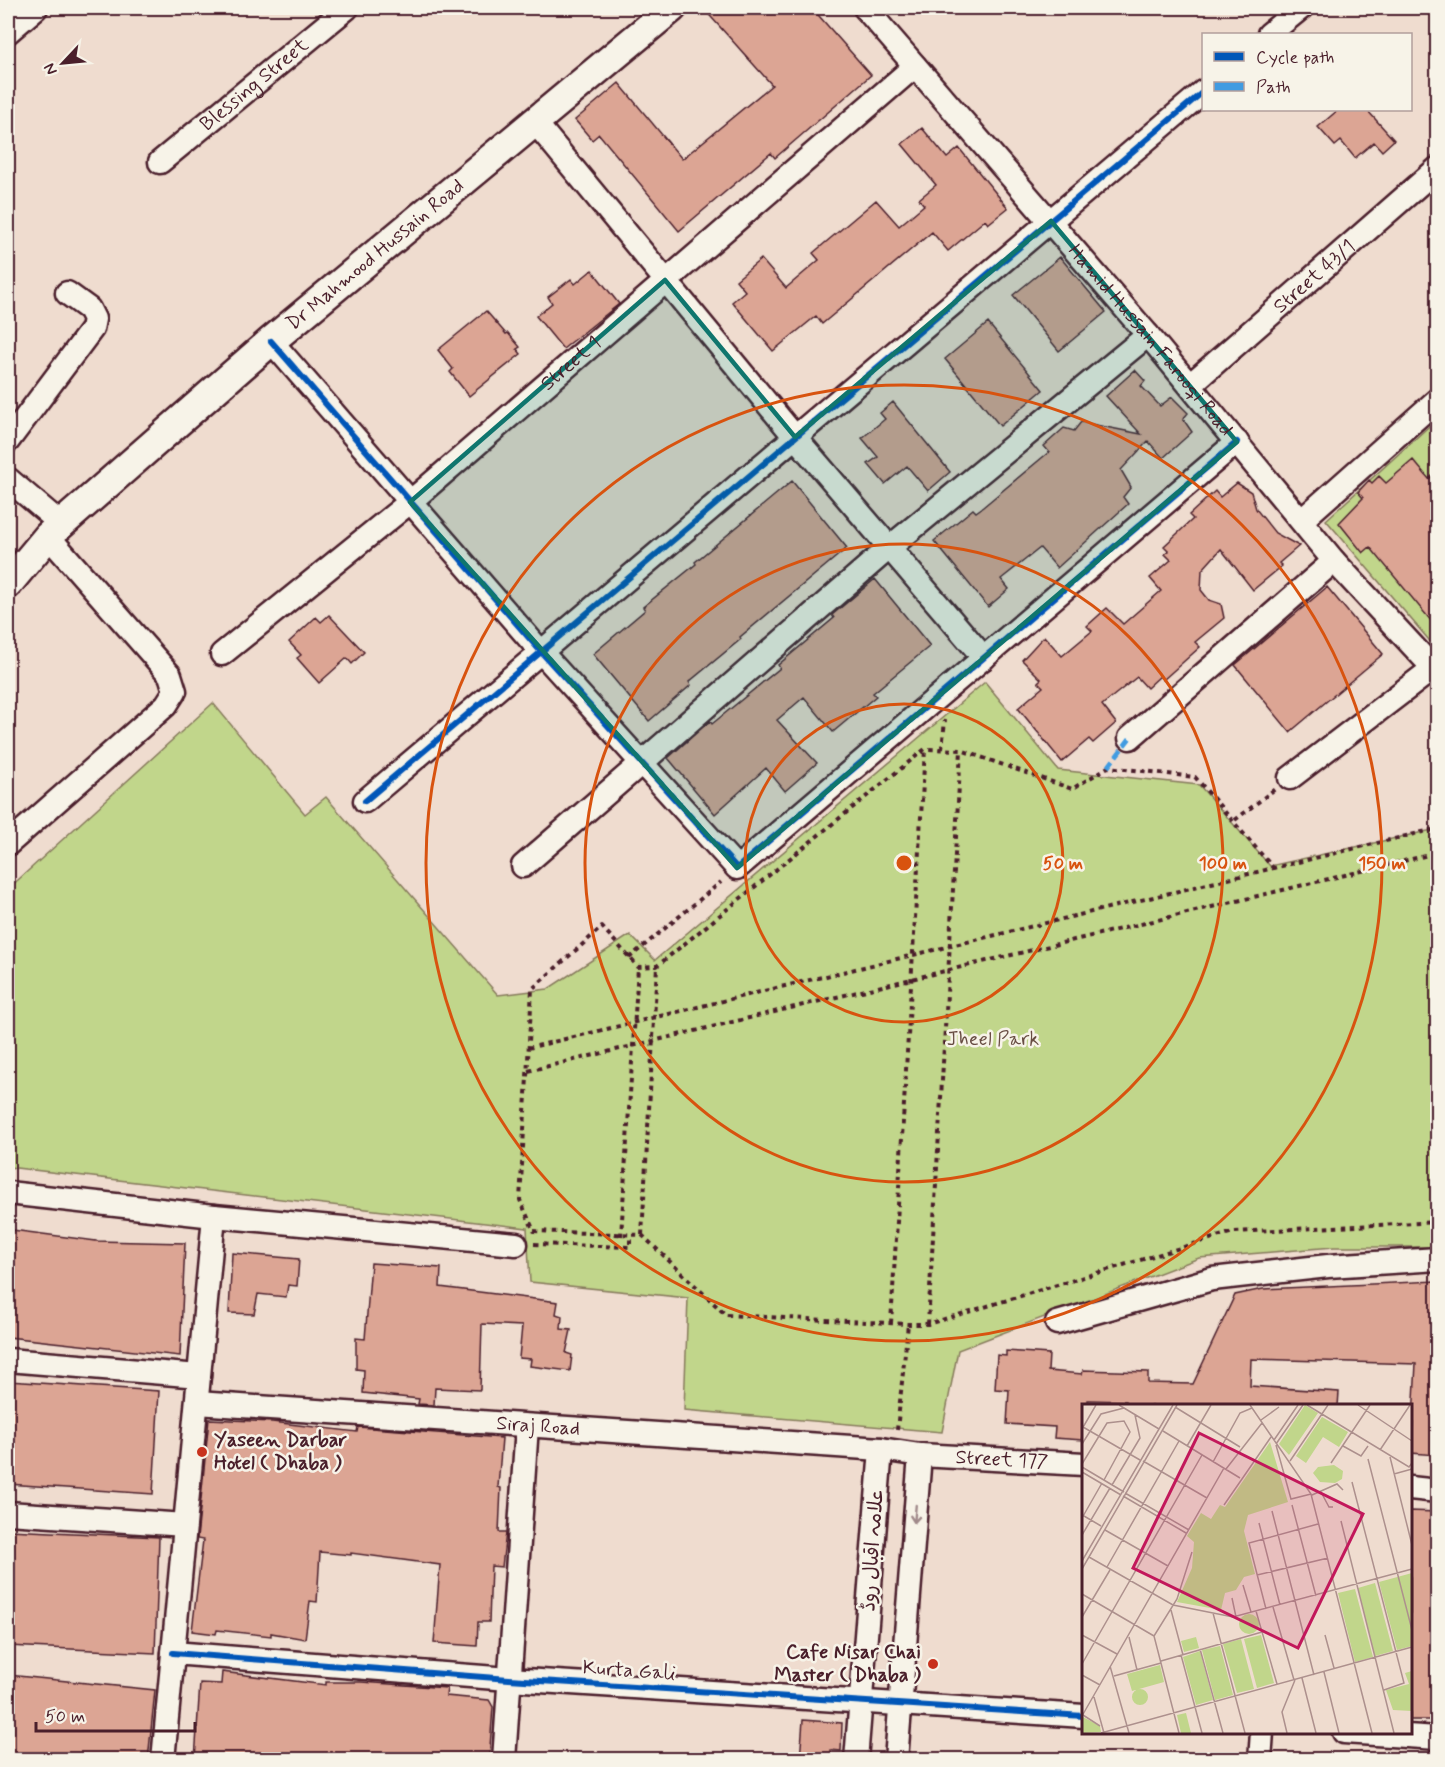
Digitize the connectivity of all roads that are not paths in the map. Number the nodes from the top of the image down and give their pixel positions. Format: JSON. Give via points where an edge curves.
{"nodes":[{"id":1,"x":36,"y":8,"type":"edge"},
{"id":2,"x":347,"y":8,"type":"edge"},
{"id":3,"x":672,"y":8,"type":"edge"},
{"id":4,"x":865,"y":8,"type":"edge"},
{"id":5,"x":1301,"y":8,"type":"edge"},
{"id":6,"x":8,"y":32,"type":"edge"},
{"id":7,"x":1270,"y":33,"type":"edge"},
{"id":8,"x":915,"y":66,"type":"junction"},
{"id":9,"x":1202,"y":92,"type":"edge"},
{"id":10,"x":534,"y":122,"type":"junction"},
{"id":11,"x":160,"y":162,"type":"dead end"},
{"id":12,"x":1437,"y":168,"type":"edge"},
{"id":13,"x":1051,"y":221,"type":"junction"},
{"id":14,"x":665,"y":280,"type":"junction"},
{"id":15,"x":67,"y":293,"type":"dead end"},
{"id":16,"x":1148,"y":335,"type":"junction"},
{"id":17,"x":271,"y":341,"type":"junction"},
{"id":18,"x":1190,"y":385,"type":"junction"},
{"id":19,"x":1437,"y":399,"type":"edge"},
{"id":20,"x":795,"y":437,"type":"junction"},
{"id":21,"x":8,"y":441,"type":"edge"},
{"id":22,"x":1237,"y":442,"type":"junction"},
{"id":23,"x":8,"y":479,"type":"edge"},
{"id":24,"x":410,"y":502,"type":"junction"},
{"id":25,"x":1302,"y":520,"type":"junction"},
{"id":26,"x":54,"y":530,"type":"junction"},
{"id":27,"x":890,"y":547,"type":"junction"},
{"id":28,"x":1334,"y":561,"type":"junction"},
{"id":29,"x":8,"y":584,"type":"edge"},
{"id":30,"x":542,"y":653,"type":"junction"},
{"id":31,"x":222,"y":654,"type":"dead end"},
{"id":32,"x":984,"y":658,"type":"junction"},
{"id":33,"x":1436,"y":670,"type":"edge"},
{"id":34,"x":1130,"y":738,"type":"dead end"},
{"id":35,"x":640,"y":763,"type":"junction"},
{"id":36,"x":1290,"y":778,"type":"road end"},
{"id":37,"x":365,"y":801,"type":"dead end"},
{"id":38,"x":8,"y":844,"type":"edge"},
{"id":39,"x":523,"y":866,"type":"dead end"},
{"id":40,"x":8,"y":1193,"type":"edge"},
{"id":41,"x":214,"y":1216,"type":"junction"},
{"id":42,"x":516,"y":1244,"type":"road end"},
{"id":43,"x":1437,"y":1259,"type":"edge"},
{"id":44,"x":1057,"y":1323,"type":"dead end"},
{"id":45,"x":8,"y":1360,"type":"edge"},
{"id":46,"x":199,"y":1376,"type":"junction"},
{"id":47,"x":197,"y":1403,"type":"junction"},
{"id":48,"x":527,"y":1426,"type":"junction"},
{"id":49,"x":888,"y":1450,"type":"junction"},
{"id":50,"x":920,"y":1455,"type":"junction"},
{"id":51,"x":1082,"y":1464,"type":"edge"},
{"id":52,"x":1412,"y":1488,"type":"edge"},
{"id":53,"x":1437,"y":1491,"type":"edge"},
{"id":54,"x":8,"y":1513,"type":"edge"},
{"id":55,"x":185,"y":1525,"type":"junction"},
{"id":56,"x":173,"y":1653,"type":"junction"},
{"id":57,"x":509,"y":1679,"type":"junction"},
{"id":58,"x":861,"y":1702,"type":"junction"},
{"id":59,"x":900,"y":1704,"type":"junction"},
{"id":60,"x":1082,"y":1716,"type":"edge"},
{"id":61,"x":1262,"y":1734,"type":"edge"},
{"id":62,"x":1375,"y":1734,"type":"edge"},
{"id":63,"x":1437,"y":1738,"type":"edge"},
{"id":64,"x":163,"y":1760,"type":"edge"},
{"id":65,"x":504,"y":1760,"type":"edge"},
{"id":66,"x":856,"y":1760,"type":"edge"},
{"id":67,"x":896,"y":1760,"type":"edge"},
{"id":68,"x":1260,"y":1760,"type":"edge"}],
"edges":[{"from":1,"to":6,"type":"street"},
{"from":2,"to":11,"type":"street","name":"Blessing Street"},
{"from":3,"to":10,"type":"main road","name":"Dr Mahmood Hussain Road"},
{"from":4,"to":8,"type":"street","name":"Hamid Hussain Farooqi Road"},
{"from":5,"to":7,"type":"street"},
{"from":8,"to":13,"type":"street","name":"Hamid Hussain Farooqi Road"},
{"from":8,"to":14,"type":"street","name":"Street 1"},
{"from":9,"to":13,"type":"street"},
{"from":10,"to":14,"type":"street"},
{"from":10,"to":17,"type":"main road","name":"Dr Mahmood Hussain Road"},
{"from":12,"to":18,"type":"street","name":"Street 43/1"},
{"from":13,"to":16,"type":"street","name":"Hamid Hussain Farooqi Road"},
{"from":13,"to":20,"type":"street"},
{"from":14,"to":20,"type":"street"},
{"from":14,"to":24,"type":"street","name":"Street 1"},
{"from":15,"to":21,"type":"street","via":[[89,309],[94,319],[92,329]]},
{"from":16,"to":18,"type":"street","name":"Hamid Hussain Farooqi Road"},
{"from":16,"to":27,"type":"street"},
{"from":17,"to":24,"type":"street"},
{"from":17,"to":26,"type":"main road","name":"Dr Mahmood Hussain Road"},
{"from":18,"to":22,"type":"street","name":"Hamid Hussain Farooqi Road"},
{"from":19,"to":25,"type":"street"},
{"from":20,"to":27,"type":"street"},
{"from":20,"to":30,"type":"street"},
{"from":22,"to":25,"type":"street","name":"Hamid Hussain Farooqi Road"},
{"from":22,"to":32,"type":"street"},
{"from":23,"to":26,"type":"street"},
{"from":24,"to":30,"type":"street"},
{"from":24,"to":31,"type":"street","name":"Street 1"},
{"from":25,"to":28,"type":"street","name":"Hamid Hussain Farooqi Road"},
{"from":26,"to":29,"type":"main road","name":"Dr Mahmood Hussain Road"},
{"from":26,"to":38,"type":"street","via":[[170,675],[175,691],[166,705]]},
{"from":27,"to":32,"type":"street"},
{"from":27,"to":35,"type":"street"},
{"from":28,"to":33,"type":"street","name":"Hamid Hussain Farooqi Road"},
{"from":28,"to":34,"type":"street"},
{"from":30,"to":35,"type":"street"},
{"from":30,"to":37,"type":"street"},
{"from":32,"to":35,"type":"street","via":[[736,868]]},
{"from":33,"to":36,"type":"street"},
{"from":35,"to":39,"type":"street"},
{"from":40,"to":41,"type":"street"},
{"from":41,"to":42,"type":"street"},
{"from":41,"to":46,"type":"street"},
{"from":43,"to":44,"type":"street","via":[[1212,1279]]},
{"from":45,"to":46,"type":"street"},
{"from":46,"to":47,"type":"street"},
{"from":47,"to":48,"type":"street","name":"Siraj Road"},
{"from":47,"to":55,"type":"street"},
{"from":48,"to":49,"type":"street","name":"Siraj Road"},
{"from":48,"to":57,"type":"street"},
{"from":49,"to":50,"type":"street","name":"Siraj Road"},
{"from":49,"to":58,"type":"street","name":"علامہ اقبال روڈ"},
{"from":50,"to":51,"type":"street","name":"Street 177"},
{"from":50,"to":59,"type":"street","name":"علامہ اقبال روڈ","one_way":true},
{"from":52,"to":53,"type":"street"},
{"from":54,"to":55,"type":"street"},
{"from":55,"to":56,"type":"street"},
{"from":56,"to":57,"type":"street","name":"Kurta Gali"},
{"from":56,"to":64,"type":"street"},
{"from":57,"to":58,"type":"street","name":"Kurta Gali"},
{"from":57,"to":65,"type":"street"},
{"from":58,"to":59,"type":"street","name":"Kurta Gali"},
{"from":58,"to":66,"type":"street","name":"علامہ اقبال روڈ"},
{"from":59,"to":60,"type":"street","name":"Kurta Gali"},
{"from":59,"to":67,"type":"street","name":"علامہ اقبال روڈ"},
{"from":61,"to":68,"type":"street"},
{"from":62,"to":63,"type":"street"}]}
